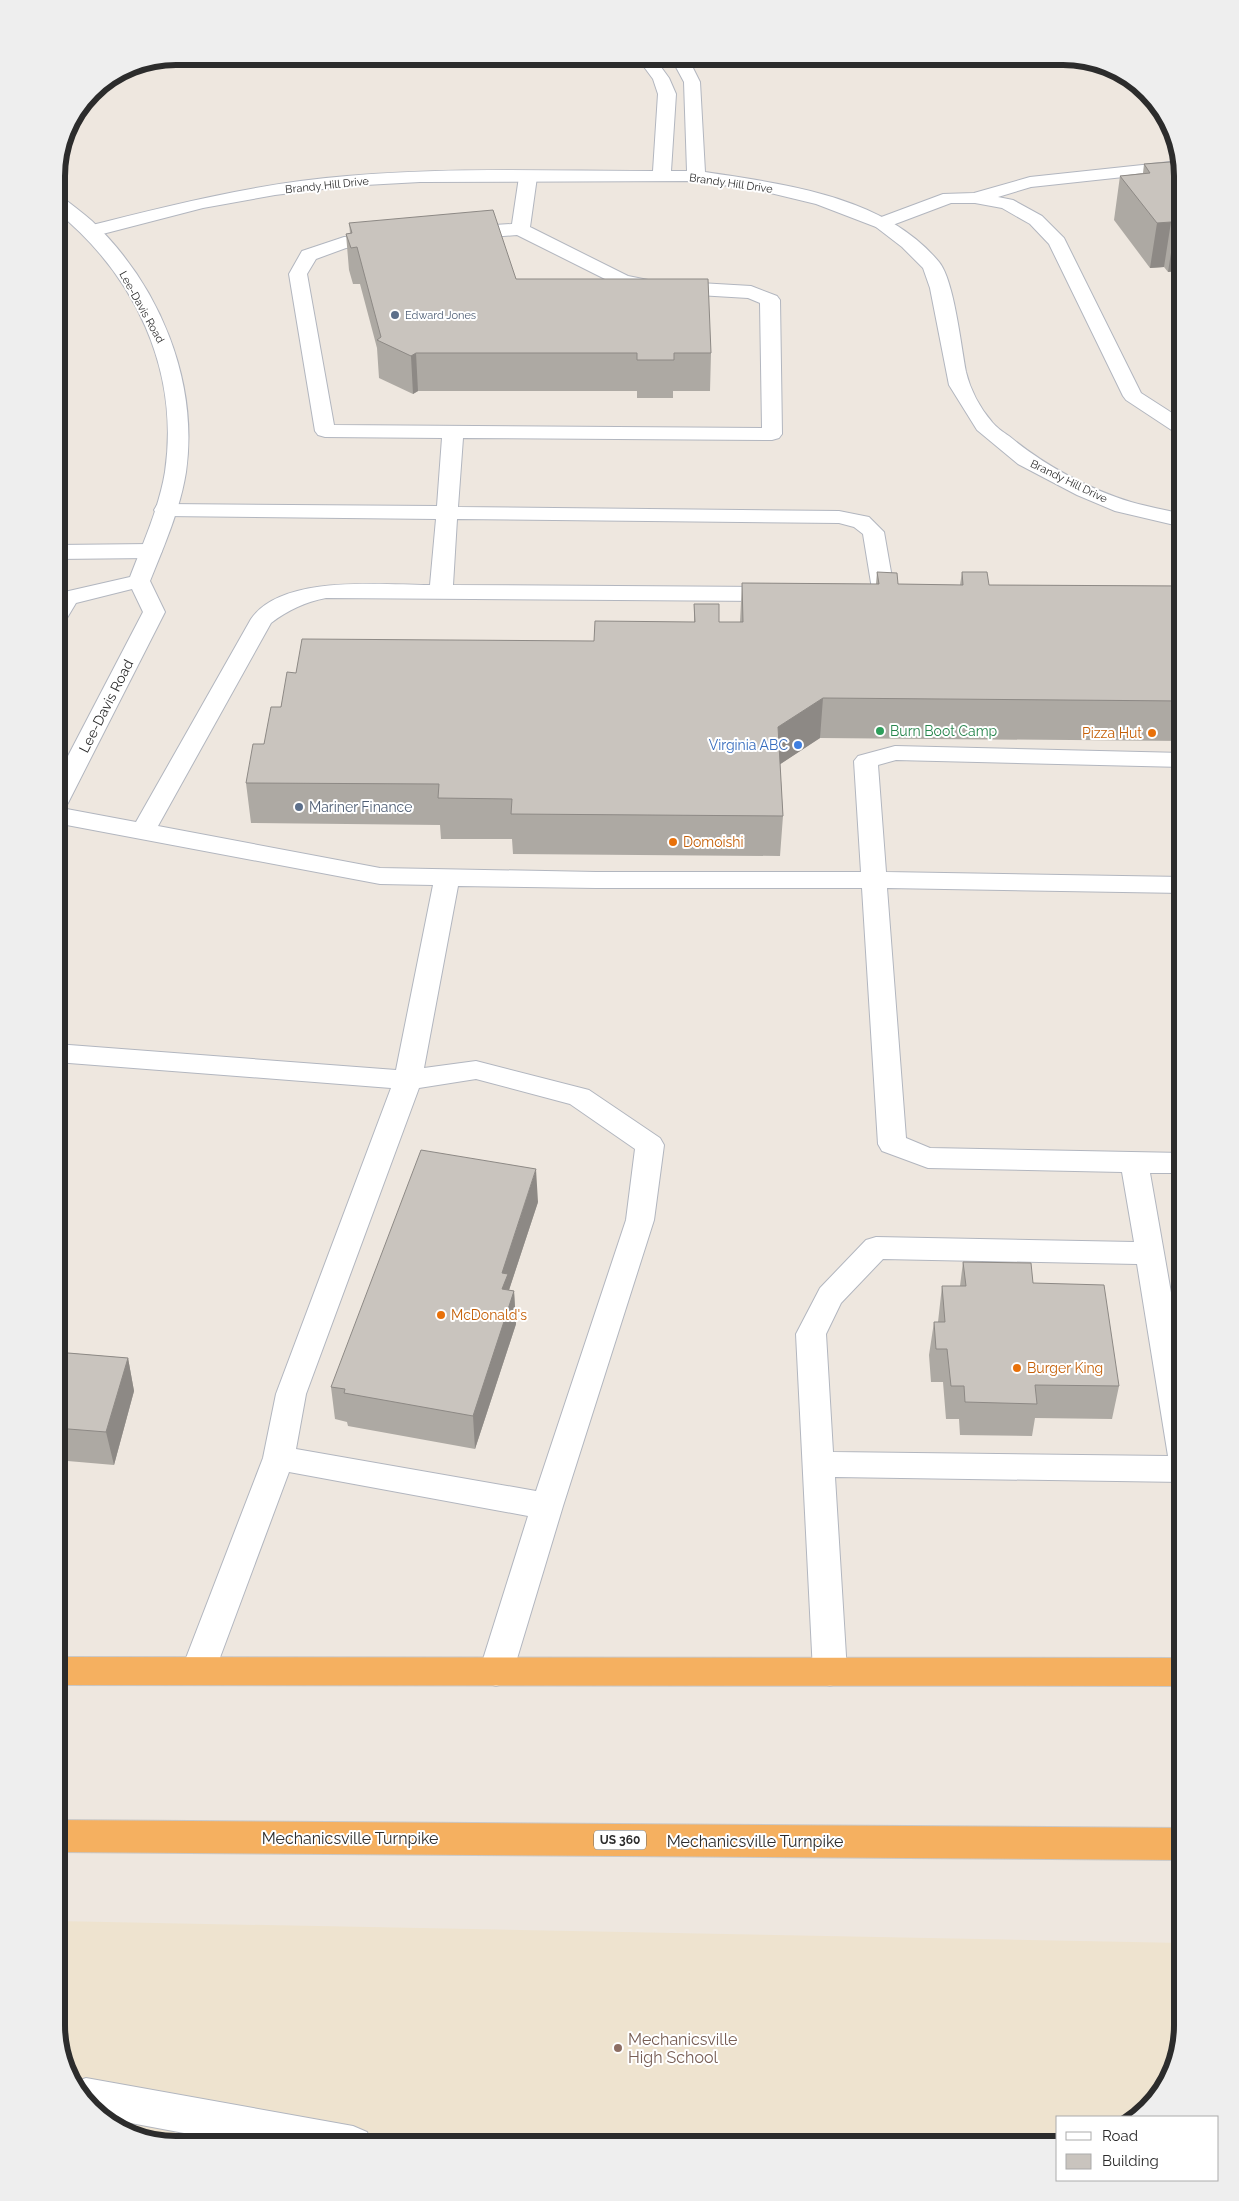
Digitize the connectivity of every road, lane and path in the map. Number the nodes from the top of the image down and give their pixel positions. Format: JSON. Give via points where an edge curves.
{"nodes":[{"id":1,"x":651,"y":65,"type":"edge"},
{"id":2,"x":683,"y":65,"type":"edge"},
{"id":3,"x":1174,"y":167,"type":"edge"},
{"id":4,"x":662,"y":176,"type":"junction"},
{"id":5,"x":696,"y":176,"type":"junction"},
{"id":6,"x":528,"y":177,"type":"junction"},
{"id":7,"x":974,"y":198,"type":"junction"},
{"id":8,"x":65,"y":209,"type":"edge"},
{"id":9,"x":882,"y":223,"type":"junction"},
{"id":10,"x":520,"y":228,"type":"junction"},
{"id":11,"x":91,"y":231,"type":"junction"},
{"id":12,"x":441,"y":235,"type":"edge"},
{"id":13,"x":402,"y":238,"type":"edge"},
{"id":14,"x":1174,"y":423,"type":"edge"},
{"id":15,"x":453,"y":432,"type":"junction"},
{"id":16,"x":165,"y":510,"type":"junction"},
{"id":17,"x":447,"y":512,"type":"junction"},
{"id":18,"x":1174,"y":519,"type":"edge"},
{"id":19,"x":151,"y":551,"type":"junction"},
{"id":20,"x":65,"y":552,"type":"edge"},
{"id":21,"x":139,"y":581,"type":"junction"},
{"id":22,"x":441,"y":591,"type":"junction"},
{"id":23,"x":798,"y":594,"type":"edge"},
{"id":24,"x":884,"y":595,"type":"edge"},
{"id":25,"x":65,"y":603,"type":"edge"},
{"id":26,"x":1174,"y":760,"type":"edge"},
{"id":27,"x":65,"y":785,"type":"edge"},
{"id":28,"x":65,"y":817,"type":"edge"},
{"id":29,"x":143,"y":830,"type":"junction"},
{"id":30,"x":448,"y":878,"type":"junction"},
{"id":31,"x":874,"y":880,"type":"junction"},
{"id":32,"x":1174,"y":884,"type":"edge"},
{"id":33,"x":65,"y":1054,"type":"edge"},
{"id":34,"x":408,"y":1080,"type":"junction"},
{"id":35,"x":1134,"y":1161,"type":"junction"},
{"id":36,"x":1174,"y":1163,"type":"edge"},
{"id":37,"x":1150,"y":1253,"type":"junction"},
{"id":38,"x":1174,"y":1400,"type":"edge"},
{"id":39,"x":279,"y":1458,"type":"junction"},
{"id":40,"x":817,"y":1464,"type":"junction"},
{"id":41,"x":1174,"y":1470,"type":"edge"},
{"id":42,"x":547,"y":1506,"type":"junction"},
{"id":43,"x":65,"y":1671,"type":"edge"},
{"id":44,"x":198,"y":1671,"type":"junction"},
{"id":45,"x":496,"y":1672,"type":"junction"},
{"id":46,"x":830,"y":1672,"type":"junction"},
{"id":47,"x":1174,"y":1672,"type":"edge"},
{"id":48,"x":65,"y":1836,"type":"edge"},
{"id":49,"x":1174,"y":1844,"type":"edge"},
{"id":50,"x":91,"y":2097,"type":"edge"},
{"id":51,"x":308,"y":2136,"type":"edge"}],
"edges":[{"from":1,"to":4,"type":"street","via":[[667,94]]},
{"from":2,"to":5,"type":"street","via":[[692,82]]},
{"from":3,"to":7,"type":"street","via":[[1030,182]]},
{"from":4,"to":5,"type":"street","name":"Brandy Hill Drive"},
{"from":4,"to":6,"type":"street","name":"Brandy Hill Drive"},
{"from":5,"to":9,"type":"street","name":"Brandy Hill Drive","via":[[762,186],[822,200]]},
{"from":6,"to":10,"type":"street"},
{"from":6,"to":11,"type":"street","name":"Brandy Hill Drive","via":[[420,177],[284,189],[204,203]]},
{"from":7,"to":9,"type":"street","via":[[949,198]]},
{"from":7,"to":14,"type":"street","via":[[1007,204],[1036,220],[1057,242],[1134,396]]},
{"from":8,"to":11,"type":"street","name":"Lee-Davis Road"},
{"from":9,"to":18,"type":"street","name":"Brandy Hill Drive","via":[[932,266],[940,288],[959,385],[984,426],[1025,460],[1084,491],[1123,506]]},
{"from":10,"to":12,"type":"street"},
{"from":10,"to":15,"type":"street","via":[[622,280],[648,286],[752,292],[770,300],[772,434]]},
{"from":11,"to":16,"type":"street","name":"Lee-Davis Road","via":[[128,276],[164,347],[176,396],[179,429],[175,472]]},
{"from":13,"to":15,"type":"street","via":[[344,243],[309,255],[298,274],[325,431]]},
{"from":15,"to":17,"type":"street"},
{"from":16,"to":17,"type":"street"},
{"from":16,"to":19,"type":"street","name":"Lee-Davis Road"},
{"from":17,"to":22,"type":"street"},
{"from":17,"to":24,"type":"street","via":[[839,517],[862,522],[873,532]]},
{"from":19,"to":20,"type":"street"},
{"from":19,"to":21,"type":"street","name":"Lee-Davis Road"},
{"from":21,"to":25,"type":"street","via":[[68,598]]},
{"from":21,"to":27,"type":"street","name":"Lee-Davis Road","via":[[154,612]]},
{"from":22,"to":23,"type":"street"},
{"from":22,"to":29,"type":"street","via":[[326,591],[299,597],[268,614],[258,625]]},
{"from":26,"to":31,"type":"street","via":[[895,753],[866,761]]},
{"from":28,"to":29,"type":"street"},
{"from":29,"to":30,"type":"street","via":[[380,876]]},
{"from":30,"to":31,"type":"street","via":[[738,882]]},
{"from":30,"to":34,"type":"street"},
{"from":31,"to":32,"type":"street"},
{"from":31,"to":35,"type":"street","via":[[892,1144],[928,1158]]},
{"from":33,"to":34,"type":"street"},
{"from":34,"to":39,"type":"street","via":[[291,1394]]},
{"from":34,"to":42,"type":"street","via":[[476,1070],[579,1097],[650,1145],[640,1220]]},
{"from":35,"to":36,"type":"street"},
{"from":35,"to":37,"type":"street"},
{"from":37,"to":38,"type":"street"},
{"from":37,"to":40,"type":"street","via":[[876,1248],[830,1296],[811,1334]]},
{"from":39,"to":42,"type":"street"},
{"from":39,"to":44,"type":"street"},
{"from":40,"to":41,"type":"street"},
{"from":40,"to":46,"type":"street"},
{"from":42,"to":45,"type":"street"},
{"from":43,"to":44,"type":"highway"},
{"from":44,"to":45,"type":"highway"},
{"from":45,"to":46,"type":"highway"},
{"from":46,"to":47,"type":"highway"},
{"from":48,"to":49,"type":"highway","name":"Mechanicsville Turnpike","number":"US 360"},
{"from":50,"to":51,"type":"street"}]}
